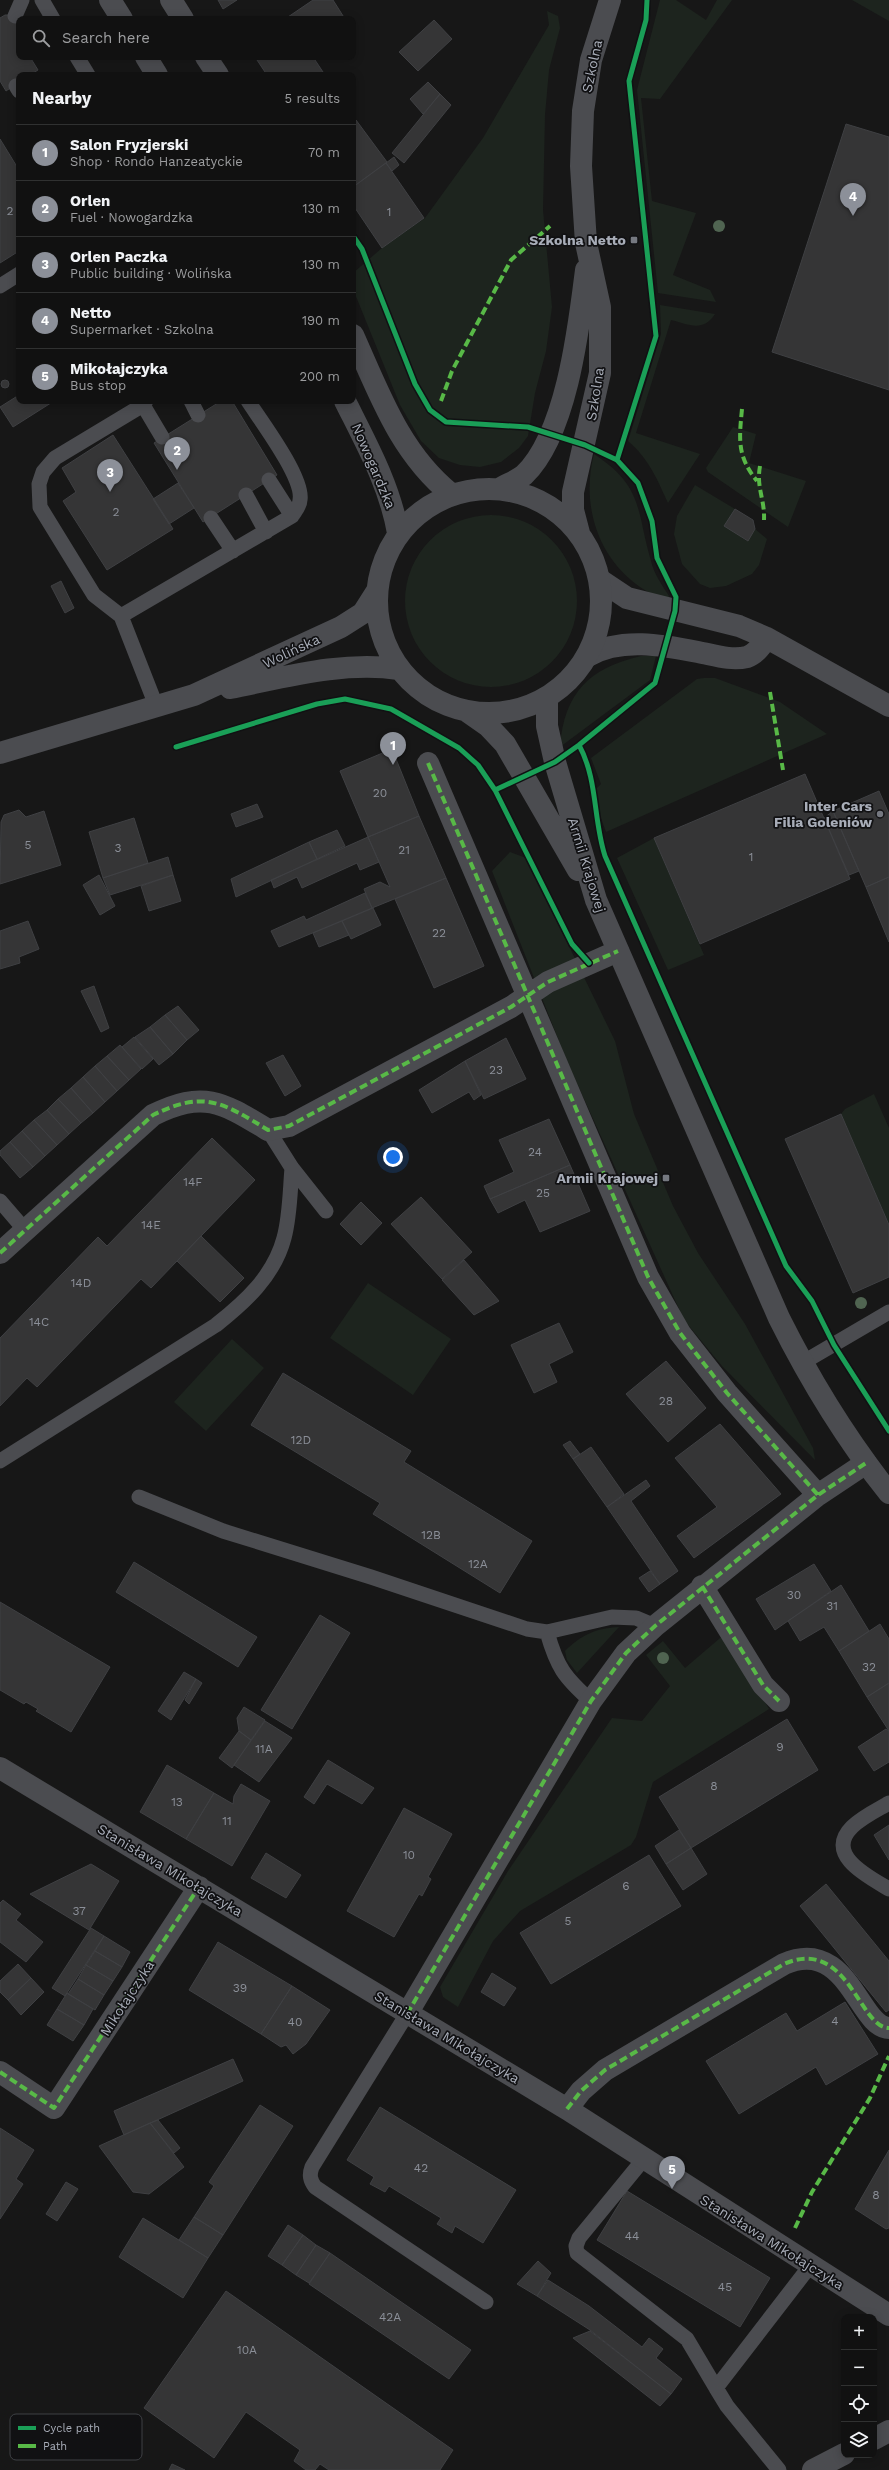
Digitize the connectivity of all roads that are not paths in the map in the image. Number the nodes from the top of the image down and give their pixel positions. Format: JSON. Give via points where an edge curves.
{"nodes":[{"id":1,"x":22,"y":0,"type":"edge"},
{"id":2,"x":42,"y":0,"type":"edge"},
{"id":3,"x":110,"y":0,"type":"edge"},
{"id":4,"x":171,"y":0,"type":"edge"},
{"id":5,"x":610,"y":0,"type":"edge"},
{"id":6,"x":15,"y":16,"type":"dead end"},
{"id":7,"x":51,"y":16,"type":"edge"},
{"id":8,"x":120,"y":16,"type":"edge"},
{"id":9,"x":181,"y":16,"type":"edge"},
{"id":10,"x":79,"y":60,"type":"edge"},
{"id":11,"x":148,"y":60,"type":"edge"},
{"id":12,"x":208,"y":60,"type":"edge"},
{"id":13,"x":86,"y":72,"type":"edge"},
{"id":14,"x":155,"y":72,"type":"edge"},
{"id":15,"x":216,"y":72,"type":"edge"},
{"id":16,"x":588,"y":253,"type":"junction"},
{"id":17,"x":16,"y":276,"type":"edge"},
{"id":18,"x":0,"y":286,"type":"edge"},
{"id":19,"x":356,"y":342,"type":"edge"},
{"id":20,"x":143,"y":404,"type":"edge"},
{"id":21,"x":146,"y":404,"type":"edge"},
{"id":22,"x":192,"y":404,"type":"edge"},
{"id":23,"x":250,"y":404,"type":"edge"},
{"id":24,"x":347,"y":404,"type":"edge"},
{"id":25,"x":198,"y":415,"type":"dead end"},
{"id":26,"x":162,"y":437,"type":"dead end"},
{"id":27,"x":269,"y":480,"type":"dead end"},
{"id":28,"x":501,"y":488,"type":"junction"},
{"id":29,"x":451,"y":494,"type":"junction"},
{"id":30,"x":246,"y":495,"type":"dead end"},
{"id":31,"x":292,"y":516,"type":"junction"},
{"id":32,"x":211,"y":518,"type":"dead end"},
{"id":33,"x":266,"y":532,"type":"junction"},
{"id":34,"x":398,"y":533,"type":"junction"},
{"id":35,"x":579,"y":533,"type":"junction"},
{"id":36,"x":233,"y":551,"type":"junction"},
{"id":37,"x":600,"y":580,"type":"junction"},
{"id":38,"x":377,"y":591,"type":"junction"},
{"id":39,"x":121,"y":616,"type":"junction"},
{"id":40,"x":767,"y":638,"type":"junction"},
{"id":41,"x":588,"y":656,"type":"junction"},
{"id":42,"x":399,"y":669,"type":"junction"},
{"id":43,"x":194,"y":695,"type":"junction"},
{"id":44,"x":547,"y":698,"type":"junction"},
{"id":45,"x":889,"y":706,"type":"edge"},
{"id":46,"x":157,"y":708,"type":"junction"},
{"id":47,"x":468,"y":712,"type":"junction"},
{"id":48,"x":0,"y":753,"type":"edge"},
{"id":49,"x":428,"y":763,"type":"dead end"},
{"id":50,"x":596,"y":900,"type":"junction"},
{"id":51,"x":618,"y":951,"type":"junction"},
{"id":52,"x":526,"y":996,"type":"junction"},
{"id":53,"x":268,"y":1130,"type":"junction"},
{"id":54,"x":292,"y":1168,"type":"junction"},
{"id":55,"x":0,"y":1201,"type":"edge"},
{"id":56,"x":326,"y":1211,"type":"dead end"},
{"id":57,"x":25,"y":1230,"type":"junction"},
{"id":58,"x":0,"y":1253,"type":"edge"},
{"id":59,"x":889,"y":1312,"type":"edge"},
{"id":60,"x":802,"y":1363,"type":"junction"},
{"id":61,"x":0,"y":1461,"type":"edge"},
{"id":62,"x":866,"y":1463,"type":"junction"},
{"id":63,"x":889,"y":1493,"type":"edge"},
{"id":64,"x":818,"y":1495,"type":"junction"},
{"id":65,"x":139,"y":1497,"type":"dead end"},
{"id":66,"x":702,"y":1586,"type":"junction"},
{"id":67,"x":655,"y":1626,"type":"junction"},
{"id":68,"x":547,"y":1632,"type":"junction"},
{"id":69,"x":591,"y":1701,"type":"junction"},
{"id":70,"x":779,"y":1701,"type":"dead end"},
{"id":71,"x":0,"y":1768,"type":"edge"},
{"id":72,"x":889,"y":1803,"type":"edge"},
{"id":73,"x":199,"y":1887,"type":"junction"},
{"id":74,"x":889,"y":1889,"type":"edge"},
{"id":75,"x":407,"y":2014,"type":"junction"},
{"id":76,"x":889,"y":2028,"type":"edge"},
{"id":77,"x":0,"y":2072,"type":"edge"},
{"id":78,"x":567,"y":2109,"type":"junction"},
{"id":79,"x":643,"y":2160,"type":"junction"},
{"id":80,"x":810,"y":2266,"type":"junction"},
{"id":81,"x":486,"y":2302,"type":"dead end"},
{"id":82,"x":889,"y":2315,"type":"edge"},
{"id":83,"x":716,"y":2388,"type":"junction"},
{"id":84,"x":889,"y":2431,"type":"edge"},
{"id":85,"x":877,"y":2437,"type":"edge"},
{"id":86,"x":841,"y":2456,"type":"edge"},
{"id":87,"x":780,"y":2470,"type":"edge"},
{"id":88,"x":813,"y":2470,"type":"edge"}],
"edges":[{"from":1,"to":6,"type":"lane"},
{"from":2,"to":7,"type":"lane"},
{"from":3,"to":8,"type":"street"},
{"from":4,"to":9,"type":"street"},
{"from":5,"to":16,"type":"street","name":"Szkolna","via":[[591,60],[584,111],[581,166]]},
{"from":10,"to":13,"type":"lane"},
{"from":11,"to":14,"type":"street"},
{"from":12,"to":15,"type":"street"},
{"from":16,"to":28,"type":"street","name":"Szkolna","via":[[571,366],[555,422],[543,451],[524,475]]},
{"from":16,"to":35,"type":"street","name":"Szkolna","via":[[600,307],[600,373],[573,492],[573,510]]},
{"from":17,"to":18,"type":"lane"},
{"from":19,"to":29,"type":"street","via":[[395,429],[434,481]]},
{"from":20,"to":39,"type":"lane","via":[[55,458],[43,472],[39,484],[40,507],[94,595]]},
{"from":21,"to":26,"type":"lane"},
{"from":22,"to":25,"type":"lane"},
{"from":23,"to":31,"type":"lane","via":[[295,476],[300,500]]},
{"from":24,"to":34,"type":"street","name":"Nowogardzka","via":[[394,507]]},
{"from":27,"to":31,"type":"lane"},
{"from":28,"to":29,"type":"street"},
{"from":28,"to":35,"type":"street","via":[[531,496],[558,511]]},
{"from":29,"to":34,"type":"street","via":[[422,510]]},
{"from":30,"to":33,"type":"lane"},
{"from":31,"to":33,"type":"lane"},
{"from":32,"to":36,"type":"lane"},
{"from":33,"to":36,"type":"lane"},
{"from":34,"to":38,"type":"street","via":[[383,561]]},
{"from":35,"to":37,"type":"street","via":[[593,555]]},
{"from":36,"to":39,"type":"lane"},
{"from":37,"to":40,"type":"street","via":[[627,598],[739,626]]},
{"from":37,"to":41,"type":"street","via":[[602,606],[598,632]]},
{"from":38,"to":42,"type":"street","via":[[378,619],[385,646]]},
{"from":38,"to":43,"type":"street","name":"Wolińska","via":[[363,613],[341,627]]},
{"from":39,"to":46,"type":"lane"},
{"from":40,"to":41,"type":"street","via":[[759,650],[747,657],[724,658],[686,650],[627,644],[601,648]]},
{"from":40,"to":45,"type":"street"},
{"from":41,"to":44,"type":"street","via":[[570,680]]},
{"from":42,"to":43,"type":"street","name":"Wolińska","via":[[352,666],[307,672]]},
{"from":42,"to":47,"type":"street","via":[[418,689],[436,700]]},
{"from":43,"to":46,"type":"street","name":"Wolińska"},
{"from":44,"to":47,"type":"street","via":[[515,710],[495,714]]},
{"from":44,"to":50,"type":"street","name":"Armii Krajowej","via":[[547,726],[555,762]]},
{"from":46,"to":48,"type":"street","name":"Wolińska"},
{"from":47,"to":50,"type":"street","via":[[488,726],[505,744]]},
{"from":49,"to":52,"type":"street"},
{"from":50,"to":51,"type":"street","name":"Armii Krajowej"},
{"from":51,"to":52,"type":"street","via":[[548,982]]},
{"from":51,"to":60,"type":"street","name":"Armii Krajowej","via":[[759,1275]]},
{"from":52,"to":53,"type":"street","via":[[504,1011],[305,1119]]},
{"from":52,"to":64,"type":"street","via":[[648,1277],[680,1333],[727,1393]]},
{"from":53,"to":54,"type":"lane"},
{"from":53,"to":57,"type":"street","via":[[234,1109],[198,1100],[174,1104],[152,1115]]},
{"from":54,"to":56,"type":"lane"},
{"from":54,"to":61,"type":"lane","via":[[284,1238],[264,1279],[242,1304],[216,1325]]},
{"from":55,"to":57,"type":"lane"},
{"from":57,"to":58,"type":"street"},
{"from":59,"to":60,"type":"lane"},
{"from":60,"to":62,"type":"street","name":"Armii Krajowej"},
{"from":62,"to":63,"type":"street","name":"Armii Krajowej"},
{"from":62,"to":64,"type":"street"},
{"from":64,"to":66,"type":"street"},
{"from":65,"to":68,"type":"lane","via":[[223,1531],[527,1629]]},
{"from":66,"to":67,"type":"street"},
{"from":66,"to":70,"type":"street","via":[[763,1685]]},
{"from":67,"to":68,"type":"lane","via":[[636,1618],[612,1617]]},
{"from":67,"to":69,"type":"street","via":[[626,1654]]},
{"from":68,"to":69,"type":"lane","via":[[552,1651],[567,1679]]},
{"from":69,"to":75,"type":"street"},
{"from":71,"to":73,"type":"street","name":"Stanisława Mikołajczyka"},
{"from":72,"to":74,"type":"lane","via":[[853,1826],[843,1848],[847,1860]]},
{"from":73,"to":75,"type":"street","name":"Stanisława Mikołajczyka"},
{"from":73,"to":77,"type":"street","name":"Mikołajczyka","via":[[54,2108]]},
{"from":75,"to":78,"type":"street","name":"Stanisława Mikołajczyka"},
{"from":75,"to":81,"type":"lane","via":[[312,2167],[309,2173],[311,2182],[314,2187]]},
{"from":76,"to":78,"type":"street","via":[[879,2025],[828,1964],[800,1958],[784,1964],[605,2070],[581,2091]]},
{"from":78,"to":79,"type":"street","name":"Stanisława Mikołajczyka"},
{"from":79,"to":80,"type":"street","name":"Stanisława Mikołajczyka"},
{"from":79,"to":83,"type":"lane","via":[[579,2238],[577,2253],[687,2339]]},
{"from":80,"to":82,"type":"street","name":"Stanisława Mikołajczyka"},
{"from":80,"to":83,"type":"lane"},
{"from":83,"to":87,"type":"lane","via":[[727,2406]]},
{"from":84,"to":85,"type":"street"},
{"from":86,"to":88,"type":"street"}]}
